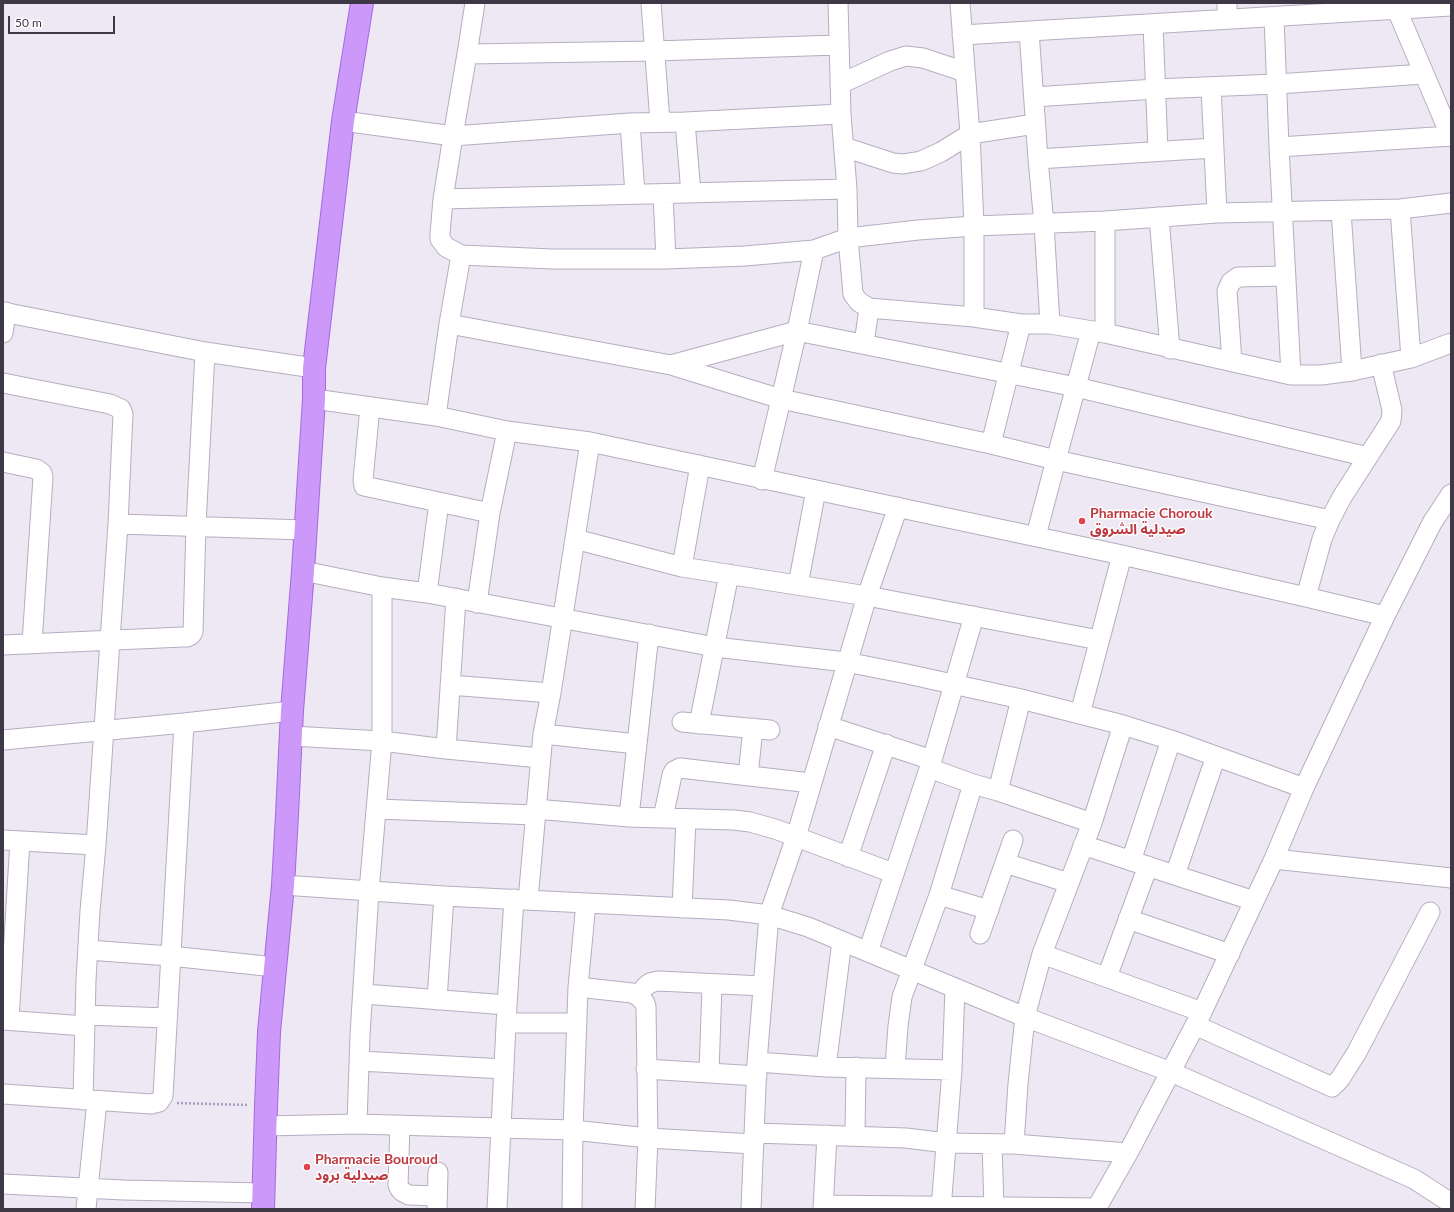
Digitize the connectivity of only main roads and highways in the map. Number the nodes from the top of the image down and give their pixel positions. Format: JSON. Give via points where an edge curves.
{"nodes":[{"id":1,"x":362,"y":3,"type":"edge"},
{"id":2,"x":263,"y":1201,"type":"edge"}],
"edges":[{"from":1,"to":2,"type":"main road","via":[[343,121],[314,368],[283,885],[269,1032]]}]}
